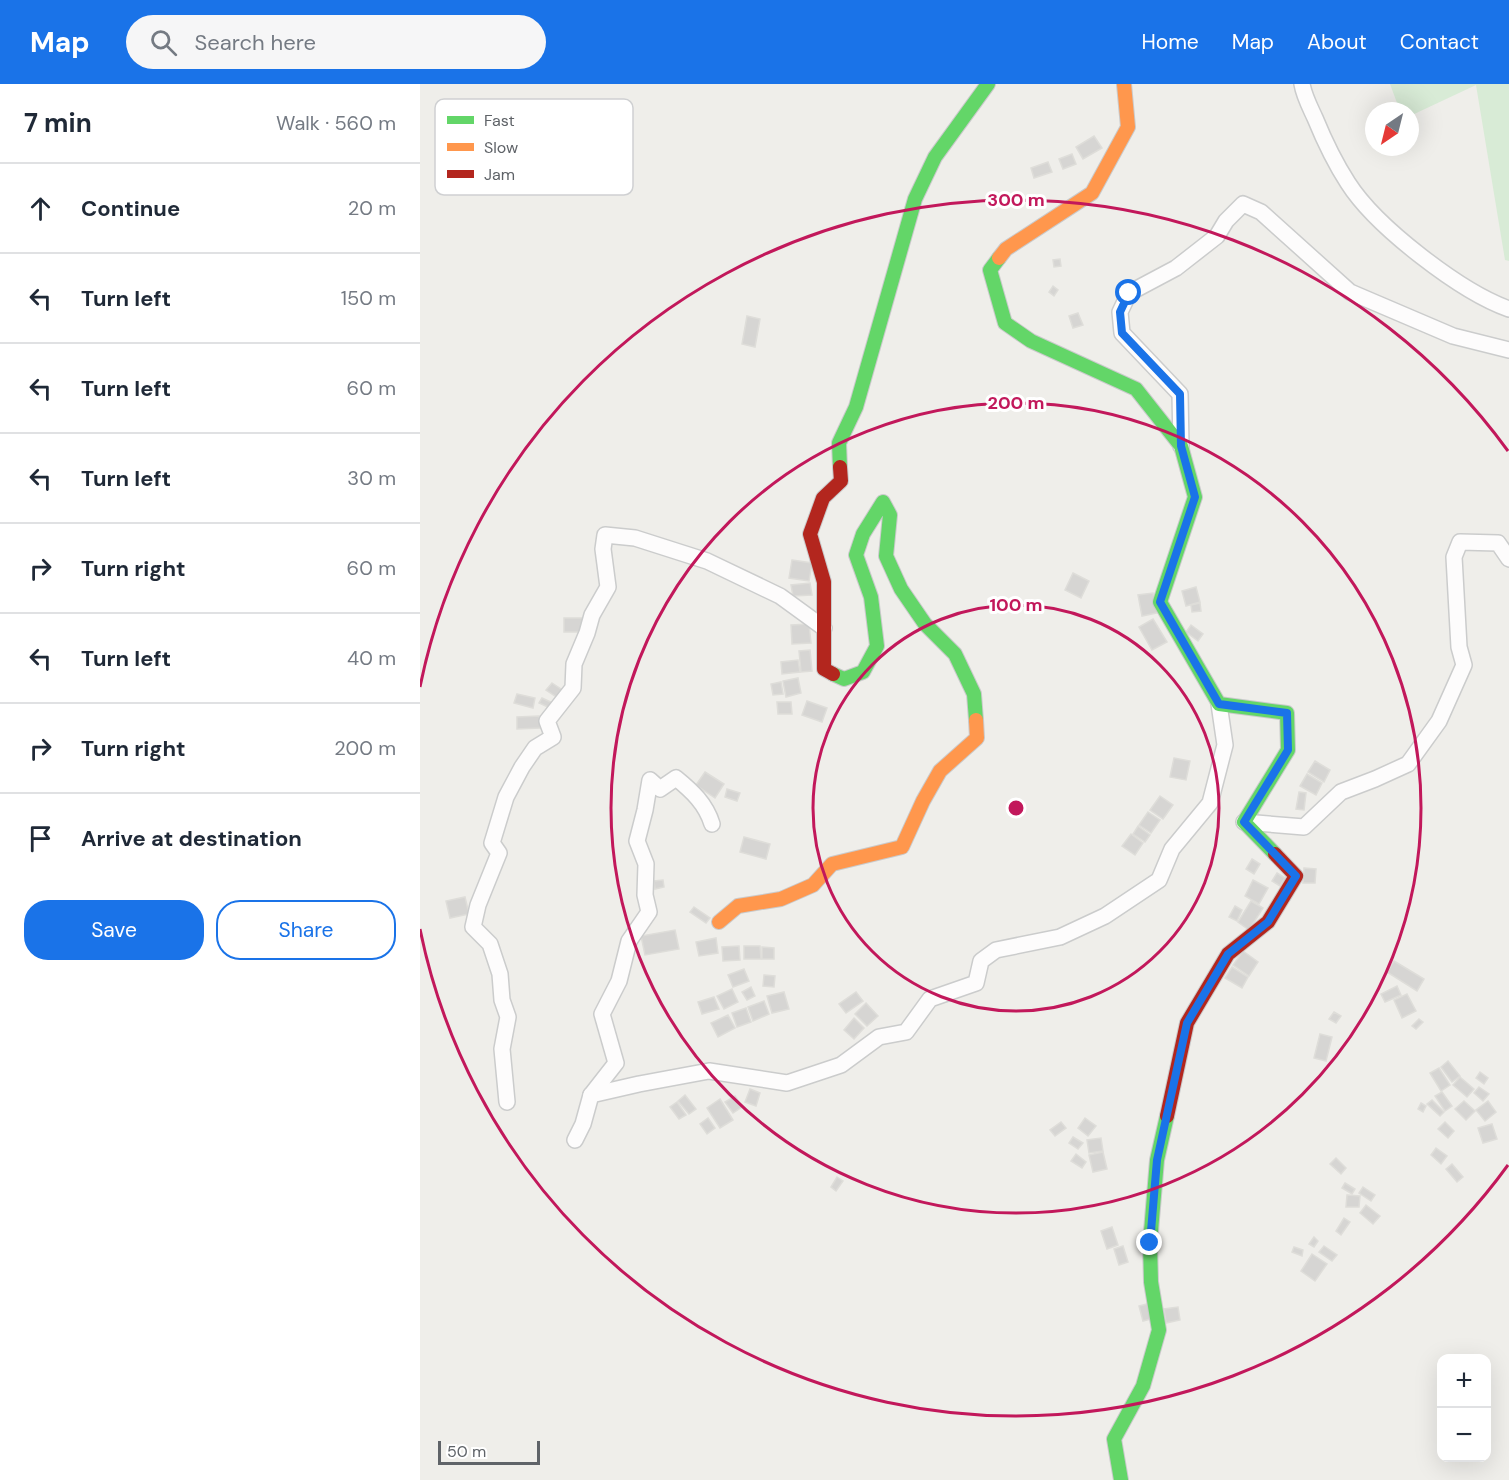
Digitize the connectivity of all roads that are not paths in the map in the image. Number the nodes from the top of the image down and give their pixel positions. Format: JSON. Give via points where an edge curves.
{"nodes":[{"id":1,"x":988,"y":84,"type":"edge"},
{"id":2,"x":1124,"y":84,"type":"edge"},
{"id":3,"x":1302,"y":84,"type":"edge"},
{"id":4,"x":1509,"y":309,"type":"edge"},
{"id":5,"x":1509,"y":350,"type":"edge"},
{"id":6,"x":1181,"y":446,"type":"junction"},
{"id":7,"x":1509,"y":560,"type":"edge"},
{"id":8,"x":824,"y":628,"type":"junction"},
{"id":9,"x":1219,"y":704,"type":"junction"},
{"id":10,"x":1244,"y":822,"type":"junction"},
{"id":11,"x":712,"y":824,"type":"dead end"},
{"id":12,"x":719,"y":922,"type":"dead end"},
{"id":13,"x":591,"y":1095,"type":"junction"},
{"id":14,"x":507,"y":1102,"type":"dead end"},
{"id":15,"x":575,"y":1140,"type":"dead end"},
{"id":16,"x":1122,"y":1480,"type":"edge"}],
"edges":[{"from":1,"to":8,"type":"street","via":[[935,157],[915,199],[856,407],[839,443],[841,481],[824,498],[810,534],[824,582]]},
{"from":2,"to":6,"type":"street","via":[[1128,128],[1092,193],[1006,249],[990,270],[1005,323],[1030,341],[1136,389]]},
{"from":3,"to":4,"type":"street","via":[[1321,132],[1349,184],[1382,223],[1452,280],[1490,303]]},
{"from":5,"to":6,"type":"street","via":[[1453,336],[1350,292],[1261,212],[1243,204],[1217,236],[1176,268],[1129,293],[1120,312],[1122,333],[1180,394]]},
{"from":6,"to":9,"type":"street","via":[[1195,497],[1160,602]]},
{"from":7,"to":10,"type":"street","via":[[1498,543],[1460,542],[1454,558],[1459,647],[1464,664],[1439,721],[1408,764],[1341,792],[1304,827]]},
{"from":8,"to":12,"type":"street","via":[[824,669],[844,679],[863,672],[877,646],[871,597],[856,555],[863,534],[883,502],[890,514],[886,556],[925,624],[955,654],[974,694],[977,738],[940,771],[902,847],[832,864],[813,885],[781,900],[738,906]]},
{"from":8,"to":14,"type":"street","via":[[780,596],[707,561],[635,538],[605,535],[608,587],[592,615],[574,664],[573,688],[547,721],[553,737],[535,748],[506,797],[492,843],[499,853],[478,905],[474,927],[490,944],[500,974],[508,1017],[502,1049]]},
{"from":9,"to":10,"type":"street","via":[[1287,713],[1288,750]]},
{"from":9,"to":13,"type":"street","via":[[1225,745],[1210,803],[1172,849],[1159,880],[1106,916],[1060,937],[996,950],[981,961],[976,983],[930,999],[906,1032],[879,1037],[841,1065],[787,1083],[709,1071]]},
{"from":10,"to":16,"type":"street","via":[[1296,876],[1268,922],[1228,954],[1187,1023],[1157,1160],[1150,1243],[1151,1282],[1159,1330],[1143,1386],[1114,1439]]},
{"from":11,"to":13,"type":"street","via":[[708,811],[676,778],[660,789],[650,780],[637,841],[646,864],[649,912],[629,941],[619,981],[602,1014],[616,1063]]},
{"from":13,"to":15,"type":"street"}]}
